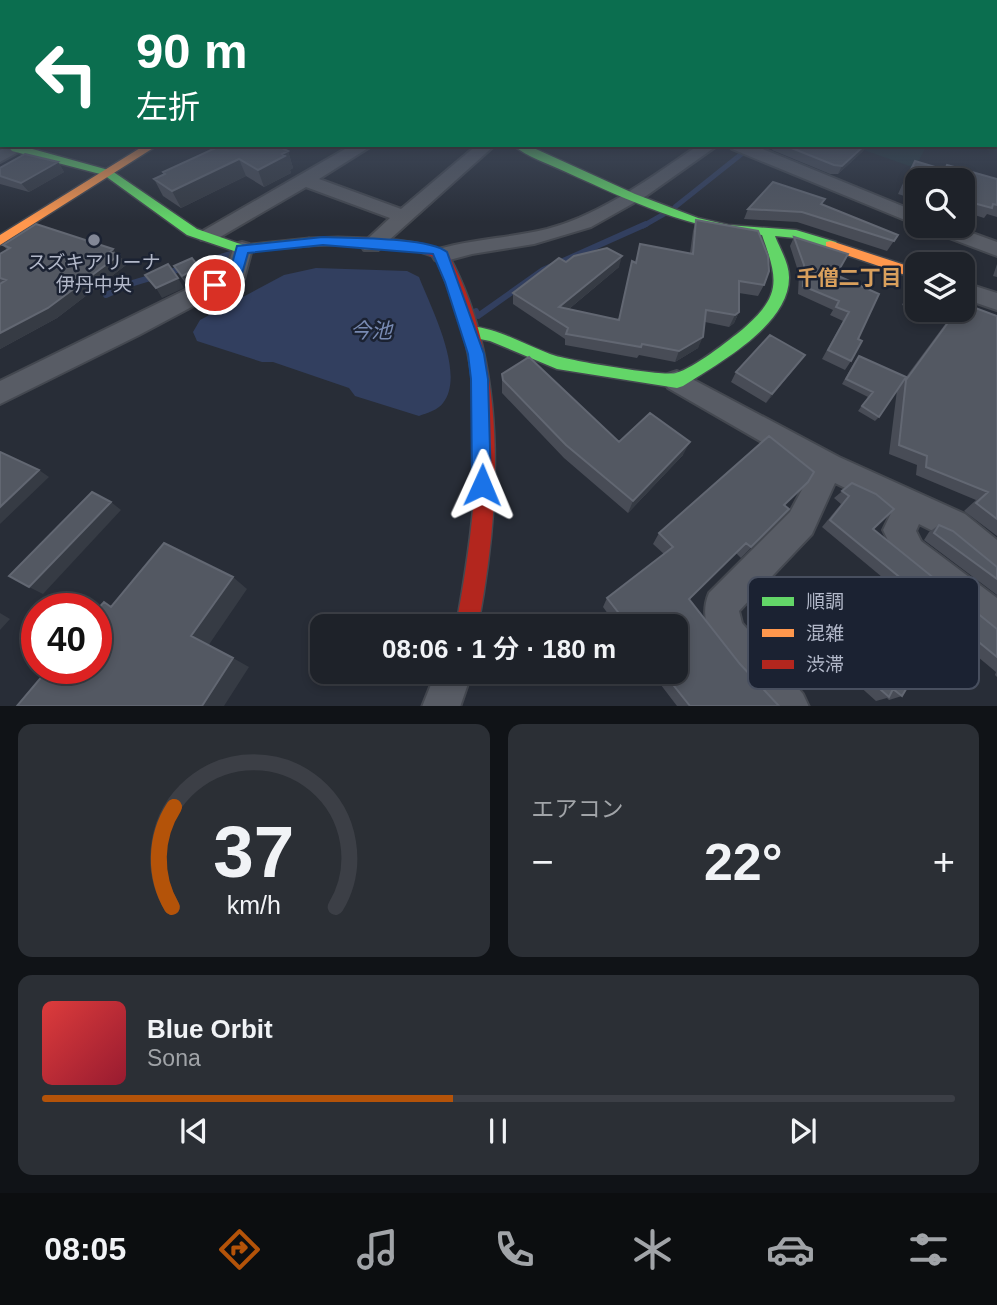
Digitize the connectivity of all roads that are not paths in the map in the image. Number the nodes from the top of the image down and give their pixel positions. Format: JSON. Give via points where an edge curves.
{"nodes":[{"id":1,"x":40,"y":156,"type":"edge"},
{"id":2,"x":135,"y":156,"type":"edge"},
{"id":3,"x":343,"y":156,"type":"edge"},
{"id":4,"x":474,"y":156,"type":"edge"},
{"id":5,"x":541,"y":156,"type":"edge"},
{"id":6,"x":693,"y":156,"type":"edge"},
{"id":7,"x":764,"y":156,"type":"edge"},
{"id":8,"x":108,"y":173,"type":"junction"},
{"id":9,"x":304,"y":180,"type":"junction"},
{"id":10,"x":631,"y":197,"type":"junction"},
{"id":11,"x":905,"y":214,"type":"edge"},
{"id":12,"x":404,"y":217,"type":"junction"},
{"id":13,"x":768,"y":234,"type":"junction"},
{"id":14,"x":208,"y":236,"type":"junction"},
{"id":15,"x":967,"y":238,"type":"edge"},
{"id":16,"x":0,"y":241,"type":"edge"},
{"id":17,"x":371,"y":245,"type":"junction"},
{"id":18,"x":242,"y":249,"type":"junction"},
{"id":19,"x":997,"y":249,"type":"edge"},
{"id":20,"x":442,"y":256,"type":"junction"},
{"id":21,"x":905,"y":270,"type":"edge"},
{"id":22,"x":975,"y":294,"type":"edge"},
{"id":23,"x":997,"y":302,"type":"edge"},
{"id":24,"x":470,"y":332,"type":"junction"},
{"id":25,"x":677,"y":381,"type":"junction"},
{"id":26,"x":0,"y":393,"type":"edge"},
{"id":27,"x":829,"y":466,"type":"junction"},
{"id":28,"x":907,"y":503,"type":"junction"},
{"id":29,"x":997,"y":560,"type":"edge"},
{"id":30,"x":749,"y":577,"type":"edge"},
{"id":31,"x":942,"y":577,"type":"edge"},
{"id":32,"x":748,"y":578,"type":"edge"},
{"id":33,"x":979,"y":606,"type":"edge"},
{"id":34,"x":469,"y":614,"type":"edge"},
{"id":35,"x":997,"y":620,"type":"edge"},
{"id":36,"x":748,"y":657,"type":"edge"},
{"id":37,"x":449,"y":684,"type":"edge"},
{"id":38,"x":775,"y":689,"type":"edge"},
{"id":39,"x":441,"y":706,"type":"edge"},
{"id":40,"x":790,"y":706,"type":"edge"}],
"edges":[{"from":1,"to":8,"type":"main road"},
{"from":2,"to":8,"type":"main road"},
{"from":3,"to":9,"type":"street"},
{"from":4,"to":12,"type":"street"},
{"from":5,"to":10,"type":"main road"},
{"from":6,"to":10,"type":"street"},
{"from":7,"to":11,"type":"street"},
{"from":8,"to":14,"type":"main road","via":[[192,232]]},
{"from":8,"to":16,"type":"main road"},
{"from":9,"to":12,"type":"street"},
{"from":9,"to":14,"type":"street"},
{"from":10,"to":13,"type":"main road","via":[[707,225]]},
{"from":10,"to":20,"type":"street","via":[[566,230],[458,249]]},
{"from":12,"to":17,"type":"street"},
{"from":13,"to":21,"type":"main road","via":[[796,234]]},
{"from":13,"to":25,"type":"main road","via":[[782,277],[776,305],[745,335]]},
{"from":14,"to":18,"type":"main road"},
{"from":15,"to":19,"type":"street"},
{"from":17,"to":18,"type":"main road","via":[[323,241]]},
{"from":17,"to":20,"type":"main road","via":[[414,247]]},
{"from":18,"to":26,"type":"street","via":[[236,274]]},
{"from":20,"to":24,"type":"main road"},
{"from":22,"to":23,"type":"street"},
{"from":24,"to":25,"type":"main road","via":[[489,331],[561,365]]},
{"from":24,"to":34,"type":"main road","via":[[480,379],[483,462],[477,570]]},
{"from":25,"to":27,"type":"street"},
{"from":27,"to":28,"type":"street"},
{"from":27,"to":30,"type":"street","via":[[802,523]]},
{"from":28,"to":29,"type":"street","via":[[954,525]]},
{"from":28,"to":31,"type":"street","via":[[907,517],[899,530],[910,552]]},
{"from":32,"to":36,"type":"street","via":[[721,605],[726,632]]},
{"from":33,"to":35,"type":"street"},
{"from":37,"to":39,"type":"street"},
{"from":38,"to":40,"type":"street"}]}
